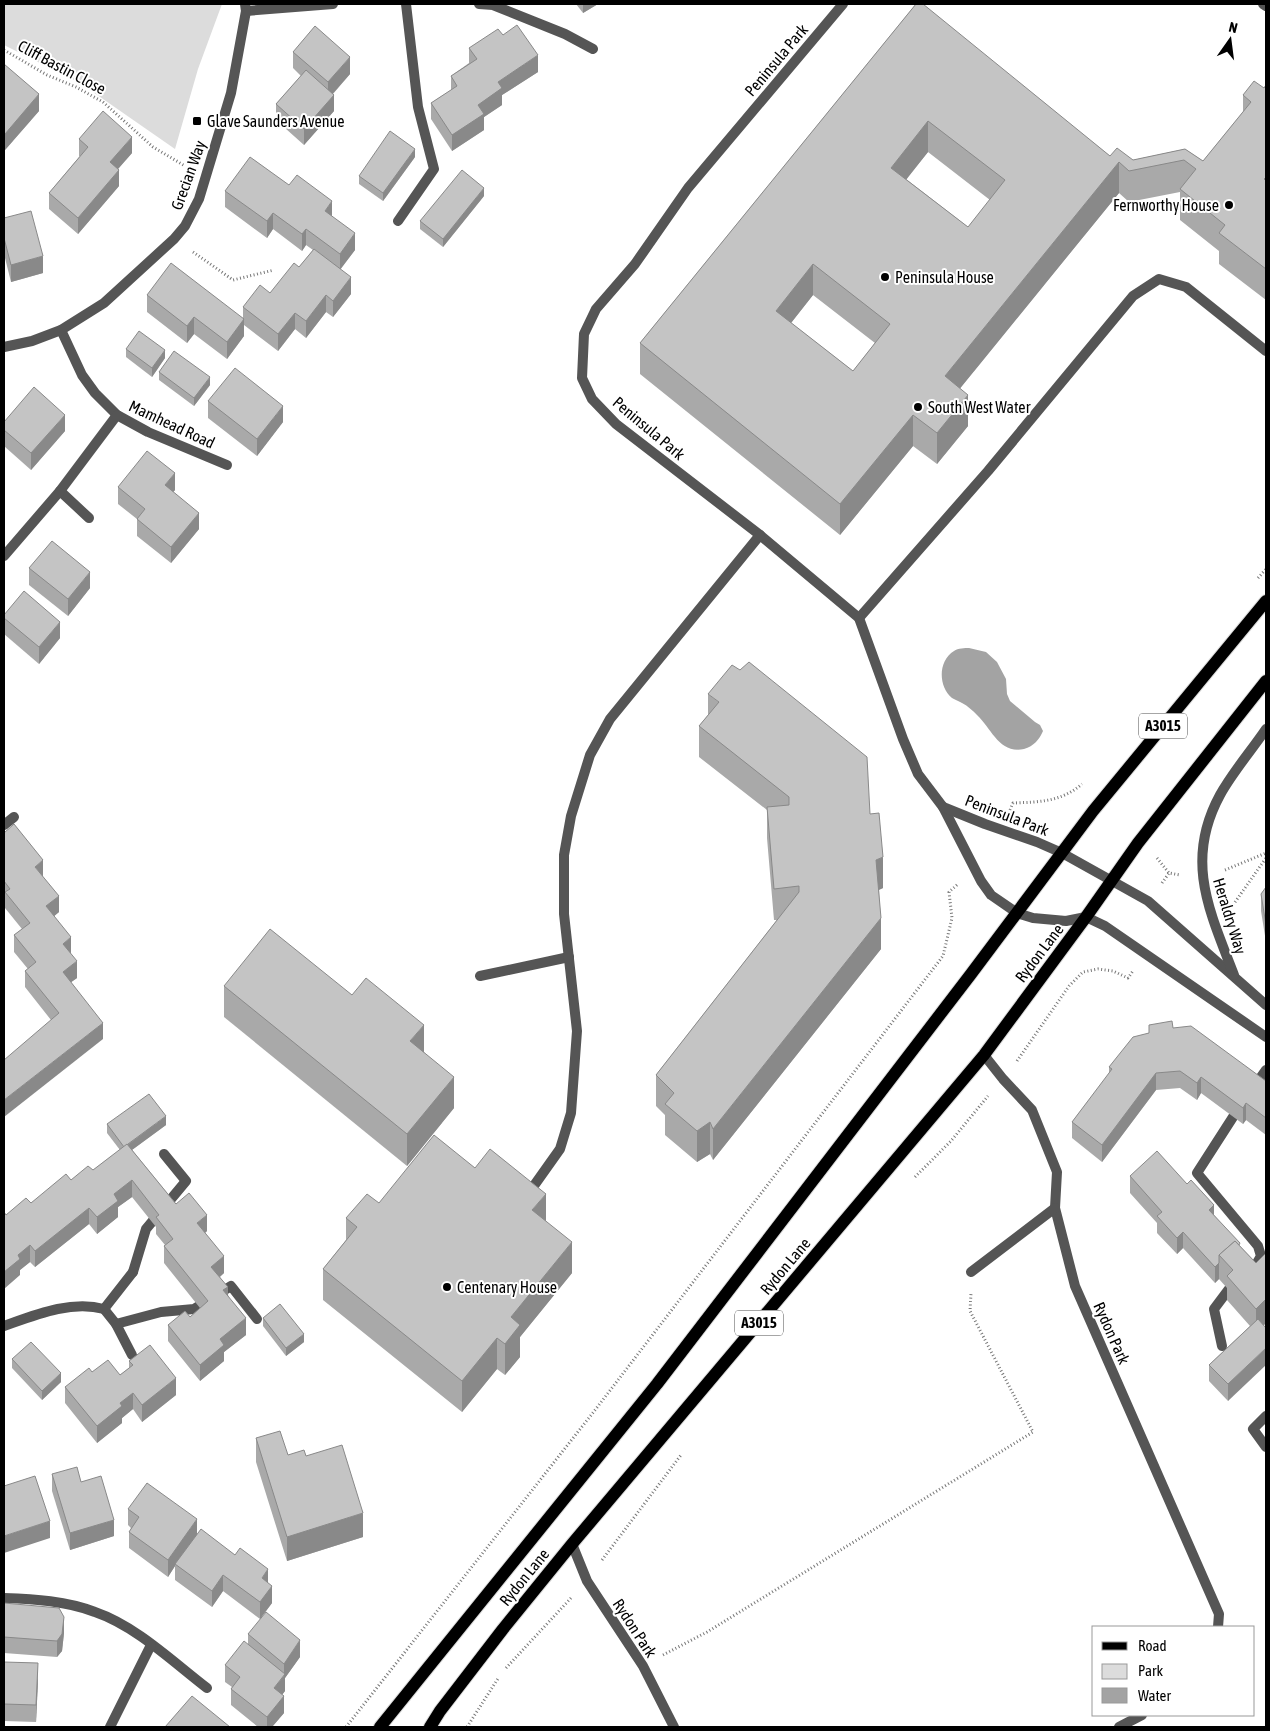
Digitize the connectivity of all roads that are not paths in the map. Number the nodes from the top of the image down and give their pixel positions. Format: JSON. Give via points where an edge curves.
{"nodes":[{"id":1,"x":332,"y":4,"type":"edge"},
{"id":2,"x":406,"y":4,"type":"edge"},
{"id":3,"x":479,"y":4,"type":"edge"},
{"id":4,"x":843,"y":4,"type":"edge"},
{"id":5,"x":1263,"y":4,"type":"edge"},
{"id":6,"x":493,"y":5,"type":"edge"},
{"id":7,"x":1266,"y":6,"type":"edge"},
{"id":8,"x":246,"y":7,"type":"edge"},
{"id":9,"x":592,"y":49,"type":"dead end"},
{"id":10,"x":398,"y":221,"type":"dead end"},
{"id":11,"x":61,"y":330,"type":"junction"},
{"id":12,"x":4,"y":347,"type":"edge"},
{"id":13,"x":1266,"y":351,"type":"edge"},
{"id":14,"x":117,"y":415,"type":"junction"},
{"id":15,"x":227,"y":465,"type":"dead end"},
{"id":16,"x":60,"y":491,"type":"junction"},
{"id":17,"x":89,"y":518,"type":"dead end"},
{"id":18,"x":760,"y":535,"type":"junction"},
{"id":19,"x":4,"y":556,"type":"edge"},
{"id":20,"x":1266,"y":601,"type":"edge"},
{"id":21,"x":859,"y":618,"type":"junction"},
{"id":22,"x":1266,"y":682,"type":"edge"},
{"id":23,"x":1266,"y":730,"type":"edge"},
{"id":24,"x":942,"y":807,"type":"junction"},
{"id":25,"x":14,"y":817,"type":"dead end"},
{"id":26,"x":4,"y":825,"type":"edge"},
{"id":27,"x":1062,"y":852,"type":"junction"},
{"id":28,"x":1113,"y":880,"type":"junction"},
{"id":29,"x":1017,"y":913,"type":"junction"},
{"id":30,"x":1086,"y":917,"type":"junction"},
{"id":31,"x":569,"y":957,"type":"junction"},
{"id":32,"x":480,"y":976,"type":"dead end"},
{"id":33,"x":1235,"y":978,"type":"junction"},
{"id":34,"x":1266,"y":1005,"type":"edge"},
{"id":35,"x":1266,"y":1037,"type":"edge"},
{"id":36,"x":984,"y":1055,"type":"junction"},
{"id":37,"x":1266,"y":1070,"type":"edge"},
{"id":38,"x":1253,"y":1087,"type":"edge"},
{"id":39,"x":1233,"y":1117,"type":"edge"},
{"id":40,"x":164,"y":1154,"type":"dead end"},
{"id":41,"x":533,"y":1187,"type":"edge"},
{"id":42,"x":1055,"y":1208,"type":"junction"},
{"id":43,"x":971,"y":1272,"type":"road end"},
{"id":44,"x":1245,"y":1275,"type":"edge"},
{"id":45,"x":1229,"y":1289,"type":"edge"},
{"id":46,"x":104,"y":1309,"type":"junction"},
{"id":47,"x":257,"y":1319,"type":"dead end"},
{"id":48,"x":116,"y":1324,"type":"junction"},
{"id":49,"x":4,"y":1326,"type":"edge"},
{"id":50,"x":1222,"y":1346,"type":"dead end"},
{"id":51,"x":132,"y":1355,"type":"dead end"},
{"id":52,"x":1266,"y":1416,"type":"edge"},
{"id":53,"x":1266,"y":1447,"type":"edge"},
{"id":54,"x":572,"y":1544,"type":"junction"},
{"id":55,"x":4,"y":1598,"type":"edge"},
{"id":56,"x":1218,"y":1626,"type":"edge"},
{"id":57,"x":150,"y":1644,"type":"junction"},
{"id":58,"x":207,"y":1688,"type":"dead end"},
{"id":59,"x":1140,"y":1716,"type":"edge"},
{"id":60,"x":110,"y":1727,"type":"edge"},
{"id":61,"x":380,"y":1727,"type":"edge"},
{"id":62,"x":430,"y":1727,"type":"edge"},
{"id":63,"x":674,"y":1727,"type":"edge"},
{"id":64,"x":1120,"y":1727,"type":"edge"}],
"edges":[{"from":1,"to":8,"type":"street"},
{"from":2,"to":10,"type":"street","via":[[418,107],[434,169]]},
{"from":3,"to":6,"type":"street"},
{"from":4,"to":18,"type":"street","name":"Peninsula Park","via":[[688,188],[635,264],[596,309],[584,334],[582,378],[592,399],[616,424]]},
{"from":5,"to":7,"type":"street"},
{"from":6,"to":9,"type":"street","via":[[565,34]]},
{"from":8,"to":11,"type":"street","name":"Grecian Way","via":[[231,92],[199,199],[184,226],[104,303]]},
{"from":11,"to":12,"type":"street","name":"Grecian Way","via":[[32,342]]},
{"from":11,"to":14,"type":"street","name":"Mamhead Road","via":[[82,375]]},
{"from":13,"to":21,"type":"street","via":[[1186,287],[1159,279],[1133,296],[988,472]]},
{"from":14,"to":15,"type":"street","name":"Mamhead Road","via":[[148,432]]},
{"from":14,"to":16,"type":"street"},
{"from":16,"to":17,"type":"street"},
{"from":16,"to":19,"type":"street"},
{"from":18,"to":21,"type":"street","name":"Peninsula Park"},
{"from":18,"to":31,"type":"street","via":[[610,719],[590,755],[571,816],[564,855],[564,914]]},
{"from":20,"to":27,"type":"main road","name":"Rydon Lane","number":"A3015"},
{"from":21,"to":24,"type":"street","name":"Peninsula Park","via":[[914,766]]},
{"from":22,"to":28,"type":"main road","name":"Rydon Lane","number":"A3015","via":[[1152,825]]},
{"from":23,"to":33,"type":"street","name":"Heraldry Way","via":[[1220,794],[1208,818],[1202,853],[1207,902]]},
{"from":24,"to":27,"type":"street","name":"Peninsula Park"},
{"from":24,"to":29,"type":"street","name":"Peninsula Park","via":[[991,895]]},
{"from":25,"to":26,"type":"street"},
{"from":27,"to":28,"type":"street"},
{"from":27,"to":29,"type":"main road","name":"Rydon Lane","number":"A3015"},
{"from":28,"to":30,"type":"main road","name":"Rydon Lane","number":"A3015"},
{"from":28,"to":33,"type":"street","name":"Heraldry Way","via":[[1148,901]]},
{"from":29,"to":30,"type":"street","name":"Rydon Lane","via":[[1066,921]]},
{"from":29,"to":61,"type":"main road","name":"Rydon Lane","number":"A3015","via":[[657,1384]]},
{"from":30,"to":35,"type":"street","via":[[1105,926]]},
{"from":30,"to":36,"type":"main road","name":"Rydon Lane","number":"A3015"},
{"from":31,"to":32,"type":"street"},
{"from":31,"to":41,"type":"street","via":[[577,1031],[571,1113],[560,1149]]},
{"from":33,"to":34,"type":"street","name":"Heraldry Way"},
{"from":36,"to":42,"type":"street","name":"Rydon Park","via":[[1032,1110],[1057,1172]]},
{"from":36,"to":54,"type":"main road","name":"Rydon Lane","number":"A3015"},
{"from":37,"to":38,"type":"street"},
{"from":39,"to":44,"type":"street","via":[[1197,1173],[1258,1246],[1261,1256]]},
{"from":40,"to":46,"type":"street","via":[[186,1181],[146,1229],[134,1272]]},
{"from":42,"to":43,"type":"street"},
{"from":42,"to":56,"type":"street","name":"Rydon Park","via":[[1075,1286],[1220,1614]]},
{"from":45,"to":50,"type":"street","via":[[1214,1309]]},
{"from":46,"to":48,"type":"street"},
{"from":46,"to":49,"type":"street","via":[[92,1305],[76,1306]]},
{"from":47,"to":48,"type":"street","via":[[231,1286],[194,1309],[161,1312]]},
{"from":48,"to":51,"type":"street"},
{"from":52,"to":53,"type":"street","via":[[1253,1429]]},
{"from":54,"to":62,"type":"main road","name":"Rydon Lane","number":"A3015"},
{"from":54,"to":63,"type":"street","name":"Rydon Park","via":[[587,1581],[643,1666]]},
{"from":55,"to":57,"type":"street","via":[[78,1606],[125,1626]]},
{"from":57,"to":58,"type":"street"},
{"from":57,"to":60,"type":"street"},
{"from":59,"to":64,"type":"street"}]}
